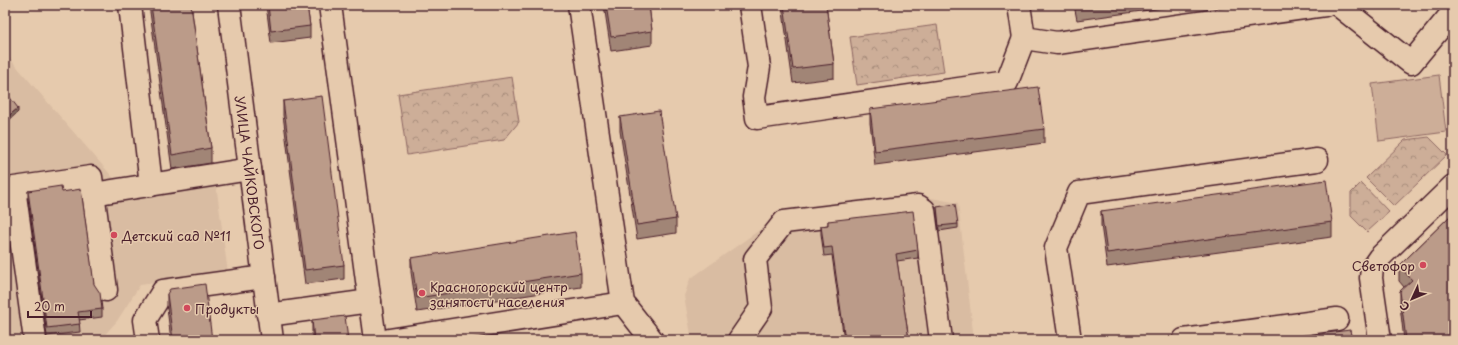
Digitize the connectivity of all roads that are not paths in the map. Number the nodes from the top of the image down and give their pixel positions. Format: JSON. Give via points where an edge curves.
{"nodes":[{"id":1,"x":130,"y":5,"type":"edge"},
{"id":2,"x":229,"y":5,"type":"edge"},
{"id":3,"x":330,"y":5,"type":"edge"},
{"id":4,"x":579,"y":5,"type":"edge"},
{"id":5,"x":750,"y":5,"type":"edge"},
{"id":6,"x":1019,"y":5,"type":"edge"},
{"id":7,"x":1325,"y":5,"type":"edge"},
{"id":8,"x":1338,"y":5,"type":"edge"},
{"id":9,"x":1453,"y":12,"type":"edge"},
{"id":10,"x":1024,"y":38,"type":"junction"},
{"id":11,"x":1317,"y":160,"type":"dead end"},
{"id":12,"x":250,"y":169,"type":"junction"},
{"id":13,"x":151,"y":185,"type":"junction"},
{"id":14,"x":1453,"y":186,"type":"edge"},
{"id":15,"x":93,"y":194,"type":"junction"},
{"id":16,"x":264,"y":277,"type":"junction"},
{"id":17,"x":106,"y":290,"type":"dead end"},
{"id":18,"x":370,"y":301,"type":"junction"},
{"id":19,"x":623,"y":303,"type":"junction"},
{"id":20,"x":268,"y":316,"type":"junction"},
{"id":21,"x":1337,"y":319,"type":"dead end"},
{"id":22,"x":147,"y":330,"type":"edge"},
{"id":23,"x":34,"y":340,"type":"edge"},
{"id":24,"x":131,"y":340,"type":"edge"},
{"id":25,"x":272,"y":340,"type":"edge"},
{"id":26,"x":376,"y":340,"type":"edge"},
{"id":27,"x":389,"y":340,"type":"edge"},
{"id":28,"x":652,"y":340,"type":"edge"},
{"id":29,"x":739,"y":340,"type":"edge"},
{"id":30,"x":941,"y":340,"type":"edge"},
{"id":31,"x":1070,"y":340,"type":"edge"},
{"id":32,"x":1184,"y":340,"type":"edge"},
{"id":33,"x":1380,"y":340,"type":"edge"}],
"edges":[{"from":1,"to":13,"type":"street"},
{"from":2,"to":12,"type":"street","name":"УЛИЦА ЧАЙКОВСКОГО"},
{"from":3,"to":18,"type":"street"},
{"from":4,"to":19,"type":"street"},
{"from":5,"to":10,"type":"street","via":[[759,67],[754,97],[757,118],[1007,82]]},
{"from":6,"to":10,"type":"street"},
{"from":7,"to":10,"type":"street","via":[[1057,43]]},
{"from":8,"to":9,"type":"street","via":[[1411,63]]},
{"from":11,"to":31,"type":"street","via":[[1079,193],[1056,248]]},
{"from":12,"to":13,"type":"street"},
{"from":12,"to":16,"type":"street","name":"УЛИЦА ЧАЙКОВСКОГО"},
{"from":13,"to":15,"type":"street"},
{"from":14,"to":33,"type":"street","via":[[1379,258],[1372,268],[1371,278]]},
{"from":15,"to":17,"type":"street"},
{"from":15,"to":23,"type":"street","via":[[91,177],[14,188]]},
{"from":16,"to":20,"type":"street","name":"УЛИЦА ЧАЙКОВСКОГО"},
{"from":16,"to":22,"type":"street","via":[[163,291]]},
{"from":18,"to":20,"type":"street"},
{"from":18,"to":26,"type":"street"},
{"from":19,"to":27,"type":"street"},
{"from":19,"to":28,"type":"street"},
{"from":20,"to":25,"type":"street","name":"УЛИЦА ЧАЙКОВСКОГО"},
{"from":21,"to":32,"type":"street"},
{"from":22,"to":24,"type":"street"},
{"from":29,"to":30,"type":"street","via":[[761,308],[756,259],[784,222],[918,206],[924,210]]}]}
